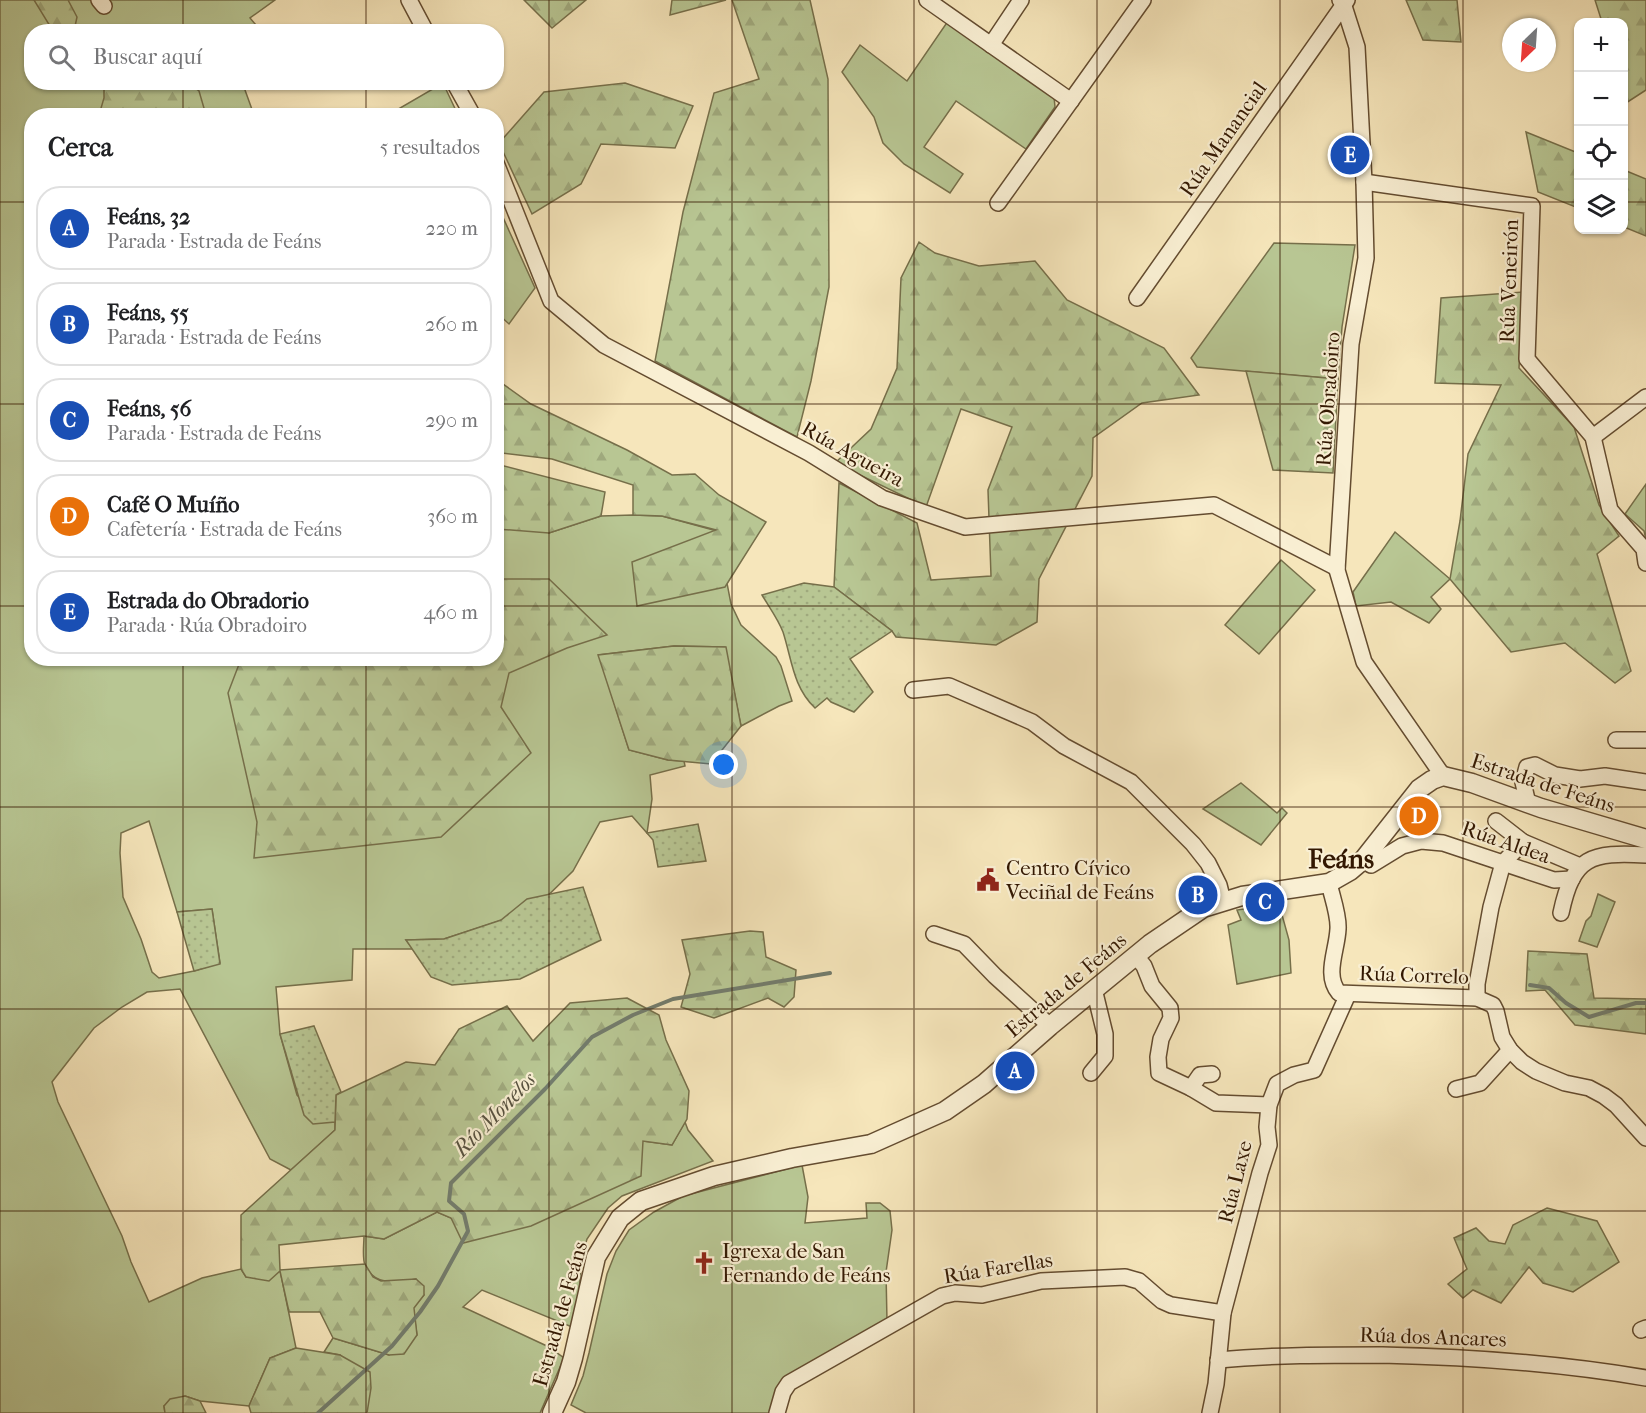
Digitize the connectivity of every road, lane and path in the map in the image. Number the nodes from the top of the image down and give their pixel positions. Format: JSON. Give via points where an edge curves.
{"nodes":[{"id":1,"x":409,"y":0,"type":"edge"},
{"id":2,"x":927,"y":0,"type":"edge"},
{"id":3,"x":1021,"y":0,"type":"edge"},
{"id":4,"x":1143,"y":0,"type":"edge"},
{"id":5,"x":1343,"y":1,"type":"edge"},
{"id":6,"x":422,"y":24,"type":"edge"},
{"id":7,"x":991,"y":45,"type":"junction"},
{"id":8,"x":458,"y":90,"type":"edge"},
{"id":9,"x":1071,"y":100,"type":"junction"},
{"id":10,"x":469,"y":108,"type":"edge"},
{"id":11,"x":1364,"y":182,"type":"junction"},
{"id":12,"x":504,"y":183,"type":"edge"},
{"id":13,"x":998,"y":203,"type":"dead end"},
{"id":14,"x":1137,"y":298,"type":"dead end"},
{"id":15,"x":1646,"y":397,"type":"edge"},
{"id":16,"x":1593,"y":437,"type":"junction"},
{"id":17,"x":1646,"y":563,"type":"edge"},
{"id":18,"x":1338,"y":568,"type":"junction"},
{"id":19,"x":913,"y":690,"type":"dead end"},
{"id":20,"x":1646,"y":740,"type":"edge"},
{"id":21,"x":1616,"y":741,"type":"dead end"},
{"id":22,"x":1443,"y":776,"type":"junction"},
{"id":23,"x":1646,"y":782,"type":"edge"},
{"id":24,"x":1528,"y":804,"type":"junction"},
{"id":25,"x":1496,"y":821,"type":"dead end"},
{"id":26,"x":1646,"y":839,"type":"edge"},
{"id":27,"x":1523,"y":842,"type":"junction"},
{"id":28,"x":1646,"y":855,"type":"edge"},
{"id":29,"x":1363,"y":860,"type":"junction"},
{"id":30,"x":1503,"y":863,"type":"junction"},
{"id":31,"x":1576,"y":872,"type":"junction"},
{"id":32,"x":1329,"y":883,"type":"junction"},
{"id":33,"x":1223,"y":901,"type":"junction"},
{"id":34,"x":1561,"y":913,"type":"dead end"},
{"id":35,"x":934,"y":934,"type":"dead end"},
{"id":36,"x":1136,"y":956,"type":"junction"},
{"id":37,"x":1094,"y":989,"type":"junction"},
{"id":38,"x":1348,"y":994,"type":"junction"},
{"id":39,"x":1477,"y":998,"type":"junction"},
{"id":40,"x":1050,"y":1026,"type":"junction"},
{"id":41,"x":1510,"y":1050,"type":"junction"},
{"id":42,"x":1091,"y":1073,"type":"dead end"},
{"id":43,"x":1212,"y":1074,"type":"dead end"},
{"id":44,"x":1191,"y":1088,"type":"junction"},
{"id":45,"x":1456,"y":1089,"type":"dead end"},
{"id":46,"x":1269,"y":1105,"type":"junction"},
{"id":47,"x":1646,"y":1138,"type":"edge"},
{"id":48,"x":1223,"y":1313,"type":"junction"},
{"id":49,"x":1218,"y":1360,"type":"junction"},
{"id":50,"x":1646,"y":1378,"type":"edge"},
{"id":51,"x":552,"y":1413,"type":"edge"},
{"id":52,"x":777,"y":1413,"type":"edge"},
{"id":53,"x":1210,"y":1413,"type":"edge"}],
"edges":[{"from":1,"to":6,"type":"street"},
{"from":2,"to":7,"type":"street"},
{"from":3,"to":7,"type":"street"},
{"from":4,"to":9,"type":"street"},
{"from":5,"to":11,"type":"street","name":"Rúa Obradoiro","via":[[1358,47]]},
{"from":5,"to":14,"type":"street","name":"Rúa Manancial"},
{"from":7,"to":9,"type":"street"},
{"from":8,"to":10,"type":"street"},
{"from":9,"to":13,"type":"street"},
{"from":11,"to":16,"type":"street","name":"Rúa Veneirón","via":[[1532,206],[1527,359]]},
{"from":11,"to":18,"type":"street","name":"Rúa Obradoiro","via":[[1366,258],[1351,344]]},
{"from":12,"to":18,"type":"street","name":"Rúa Agueira","via":[[551,301],[604,345],[809,453],[882,498],[965,527],[1214,506]]},
{"from":15,"to":16,"type":"street"},
{"from":16,"to":17,"type":"street","via":[[1610,510],[1644,549]]},
{"from":18,"to":22,"type":"street","name":"Rúa Obradoiro","via":[[1364,662]]},
{"from":19,"to":33,"type":"street","via":[[949,686],[1032,722],[1064,746],[1131,782],[1208,863]]},
{"from":20,"to":21,"type":"street"},
{"from":22,"to":24,"type":"street","name":"Estrada de Feáns"},
{"from":22,"to":29,"type":"street","name":"Estrada de Feáns","via":[[1419,789]]},
{"from":23,"to":24,"type":"street","via":[[1605,776],[1580,779],[1535,765],[1527,767],[1523,782]]},
{"from":24,"to":26,"type":"street","name":"Estrada de Feáns"},
{"from":25,"to":27,"type":"street"},
{"from":27,"to":30,"type":"street"},
{"from":27,"to":31,"type":"street"},
{"from":28,"to":31,"type":"street","via":[[1593,858]]},
{"from":29,"to":30,"type":"street","name":"Rúa Aldea","via":[[1371,865],[1402,846],[1421,841],[1443,843]]},
{"from":29,"to":32,"type":"street","name":"Estrada de Feáns"},
{"from":30,"to":31,"type":"street","name":"Rúa Aldea","via":[[1554,880]]},
{"from":30,"to":39,"type":"street","via":[[1491,907]]},
{"from":31,"to":34,"type":"street"},
{"from":32,"to":33,"type":"street","name":"Estrada de Feáns"},
{"from":32,"to":38,"type":"street","name":"Rúa Correlo","via":[[1339,927],[1331,976],[1339,993]]},
{"from":33,"to":36,"type":"street","name":"Estrada de Feáns","via":[[1203,908]]},
{"from":35,"to":40,"type":"street","via":[[964,944]]},
{"from":36,"to":37,"type":"street","name":"Estrada de Feáns"},
{"from":36,"to":44,"type":"street","via":[[1152,986],[1170,1008],[1171,1018],[1161,1040],[1159,1073]]},
{"from":37,"to":40,"type":"street","name":"Estrada de Feáns"},
{"from":37,"to":42,"type":"street","via":[[1105,1034],[1105,1056]]},
{"from":38,"to":39,"type":"street","name":"Rúa Correlo"},
{"from":38,"to":46,"type":"street","name":"Rúa Laxe","via":[[1314,1070],[1277,1084]]},
{"from":39,"to":41,"type":"street","name":"Rúa Correlo","via":[[1493,1005]]},
{"from":40,"to":51,"type":"street","name":"Estrada de Feáns","via":[[984,1084],[945,1111],[897,1134],[872,1144],[714,1176],[641,1201],[620,1218],[596,1257],[573,1358]]},
{"from":41,"to":45,"type":"street","via":[[1480,1083]]},
{"from":41,"to":47,"type":"street","name":"Rúa Correlo","via":[[1536,1071],[1604,1096]]},
{"from":43,"to":44,"type":"street","via":[[1200,1075]]},
{"from":44,"to":46,"type":"street","via":[[1216,1103]]},
{"from":46,"to":48,"type":"street","name":"Rúa Laxe","via":[[1269,1145]]},
{"from":48,"to":49,"type":"street","name":"Rúa Laxe"},
{"from":48,"to":52,"type":"street","name":"Rúa Farellas","via":[[1171,1305],[1139,1281],[1125,1277],[1041,1281],[982,1295],[955,1293],[942,1296],[789,1383]]},
{"from":49,"to":50,"type":"street","name":"Rúa dos Ancares","via":[[1318,1354],[1466,1357]]},
{"from":49,"to":53,"type":"street","name":"Rúa Laxe"}]}
